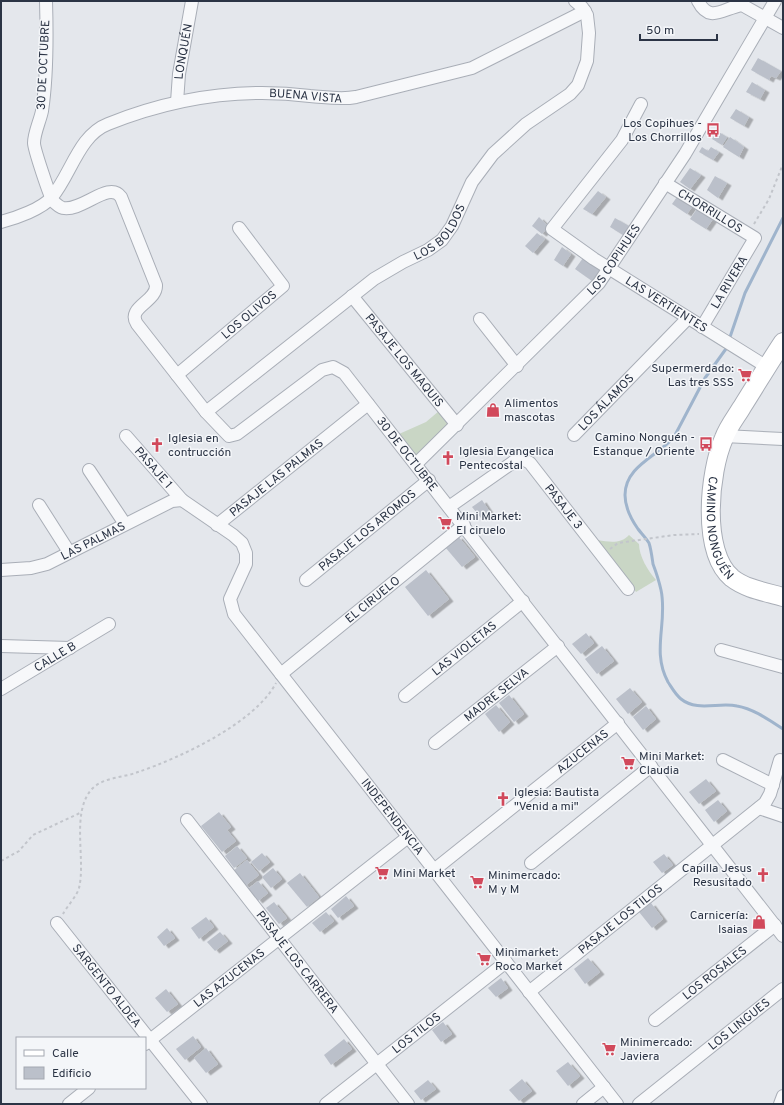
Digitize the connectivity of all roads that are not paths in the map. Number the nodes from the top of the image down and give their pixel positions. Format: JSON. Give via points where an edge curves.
{"nodes":[{"id":1,"x":46,"y":1,"type":"edge"},
{"id":2,"x":192,"y":1,"type":"edge"},
{"id":3,"x":575,"y":1,"type":"edge"},
{"id":4,"x":698,"y":1,"type":"edge"},
{"id":5,"x":775,"y":1,"type":"edge"},
{"id":6,"x":585,"y":11,"type":"junction"},
{"id":7,"x":765,"y":18,"type":"junction"},
{"id":8,"x":783,"y":28,"type":"edge"},
{"id":9,"x":177,"y":102,"type":"junction"},
{"id":10,"x":642,"y":104,"type":"dead end"},
{"id":11,"x":665,"y":183,"type":"junction"},
{"id":12,"x":52,"y":198,"type":"junction"},
{"id":13,"x":1,"y":222,"type":"edge"},
{"id":14,"x":239,"y":228,"type":"dead end"},
{"id":15,"x":752,"y":236,"type":"joint"},
{"id":16,"x":609,"y":269,"type":"junction"},
{"id":17,"x":352,"y":296,"type":"junction"},
{"id":18,"x":688,"y":318,"type":"junction"},
{"id":19,"x":480,"y":319,"type":"dead end"},
{"id":20,"x":702,"y":327,"type":"junction"},
{"id":21,"x":783,"y":342,"type":"edge"},
{"id":22,"x":516,"y":366,"type":"junction"},
{"id":23,"x":767,"y":367,"type":"junction"},
{"id":24,"x":177,"y":374,"type":"junction"},
{"id":25,"x":368,"y":404,"type":"junction"},
{"id":26,"x":206,"y":412,"type":"junction"},
{"id":27,"x":457,"y":425,"type":"junction"},
{"id":28,"x":574,"y":435,"type":"dead end"},
{"id":29,"x":126,"y":436,"type":"dead end"},
{"id":30,"x":724,"y":436,"type":"junction"},
{"id":31,"x":783,"y":439,"type":"edge"},
{"id":32,"x":416,"y":464,"type":"junction"},
{"id":33,"x":89,"y":470,"type":"dead end"},
{"id":34,"x":429,"y":480,"type":"junction"},
{"id":35,"x":182,"y":500,"type":"junction"},
{"id":36,"x":39,"y":505,"type":"dead end"},
{"id":37,"x":449,"y":506,"type":"junction"},
{"id":38,"x":125,"y":524,"type":"junction"},
{"id":39,"x":217,"y":524,"type":"junction"},
{"id":40,"x":464,"y":525,"type":"junction"},
{"id":41,"x":69,"y":552,"type":"junction"},
{"id":42,"x":1,"y":570,"type":"edge"},
{"id":43,"x":306,"y":580,"type":"dead end"},
{"id":44,"x":628,"y":589,"type":"dead end"},
{"id":45,"x":783,"y":597,"type":"edge"},
{"id":46,"x":523,"y":601,"type":"junction"},
{"id":47,"x":109,"y":624,"type":"dead end"},
{"id":48,"x":1,"y":646,"type":"edge"},
{"id":49,"x":558,"y":646,"type":"junction"},
{"id":50,"x":70,"y":648,"type":"junction"},
{"id":51,"x":721,"y":650,"type":"dead end"},
{"id":52,"x":783,"y":667,"type":"edge"},
{"id":53,"x":281,"y":674,"type":"junction"},
{"id":54,"x":1,"y":689,"type":"edge"},
{"id":55,"x":405,"y":696,"type":"dead end"},
{"id":56,"x":618,"y":723,"type":"junction"},
{"id":57,"x":435,"y":743,"type":"dead end"},
{"id":58,"x":723,"y":760,"type":"dead end"},
{"id":59,"x":780,"y":760,"type":"dead end"},
{"id":60,"x":651,"y":766,"type":"junction"},
{"id":61,"x":773,"y":785,"type":"junction"},
{"id":62,"x":759,"y":808,"type":"junction"},
{"id":63,"x":783,"y":816,"type":"edge"},
{"id":64,"x":187,"y":820,"type":"dead end"},
{"id":65,"x":408,"y":837,"type":"junction"},
{"id":66,"x":712,"y":845,"type":"junction"},
{"id":67,"x":532,"y":863,"type":"dead end"},
{"id":68,"x":434,"y":870,"type":"junction"},
{"id":69,"x":57,"y":923,"type":"road end"},
{"id":70,"x":781,"y":932,"type":"edge"},
{"id":71,"x":279,"y":939,"type":"junction"},
{"id":72,"x":506,"y":962,"type":"junction"},
{"id":73,"x":783,"y":989,"type":"edge"},
{"id":74,"x":529,"y":992,"type":"junction"},
{"id":75,"x":655,"y":1020,"type":"dead end"},
{"id":76,"x":144,"y":1037,"type":"edge"},
{"id":77,"x":148,"y":1042,"type":"edge"},
{"id":78,"x":377,"y":1064,"type":"junction"},
{"id":79,"x":604,"y":1087,"type":"junction"},
{"id":80,"x":88,"y":1089,"type":"edge"},
{"id":81,"x":783,"y":1096,"type":"edge"},
{"id":82,"x":68,"y":1104,"type":"edge"},
{"id":83,"x":201,"y":1104,"type":"edge"},
{"id":84,"x":326,"y":1104,"type":"edge"},
{"id":85,"x":408,"y":1104,"type":"edge"},
{"id":86,"x":583,"y":1104,"type":"edge"},
{"id":87,"x":617,"y":1104,"type":"edge"},
{"id":88,"x":639,"y":1104,"type":"edge"},
{"id":89,"x":780,"y":1104,"type":"edge"}],
"edges":[{"from":1,"to":12,"type":"street","name":"30 DE OCTUBRE","via":[[42,110],[34,144]]},
{"from":2,"to":9,"type":"street","name":"LONQUÉN","via":[[179,74]]},
{"from":3,"to":6,"type":"street"},
{"from":4,"to":7,"type":"street","via":[[708,13],[715,14],[742,5]]},
{"from":5,"to":7,"type":"street","name":"LOS COPIHUES"},
{"from":6,"to":9,"type":"street","name":"BUENA VISTA","via":[[472,68],[350,98],[254,93],[216,95]]},
{"from":6,"to":17,"type":"street","name":"LOS BOLDOS","via":[[589,24],[588,54],[574,90],[526,124],[493,154],[472,182],[452,226],[442,240],[388,270]]},
{"from":7,"to":8,"type":"street"},
{"from":7,"to":11,"type":"street","name":"LOS COPIHUES"},
{"from":9,"to":12,"type":"street","name":"BUENA VISTA","via":[[108,124],[96,131],[86,142]]},
{"from":10,"to":16,"type":"street","name":"LAS VERTIENTES","via":[[622,140],[552,229]]},
{"from":11,"to":15,"type":"street","name":"CHORRILLOS"},
{"from":11,"to":16,"type":"street","name":"LOS COPIHUES"},
{"from":12,"to":13,"type":"street","via":[[22,217]]},
{"from":12,"to":24,"type":"street","name":"30 DE OCTUBRE","via":[[59,206],[68,208],[81,206],[108,191],[119,195],[156,285],[154,295],[135,313],[135,322]]},
{"from":14,"to":24,"type":"street","name":"LOS OLIVOS","via":[[282,283],[282,287]]},
{"from":15,"to":20,"type":"street","name":"LA RIVERA"},
{"from":16,"to":18,"type":"street","name":"LAS VERTIENTES"},
{"from":16,"to":22,"type":"street","name":"LOS COPIHUES","via":[[591,292]]},
{"from":17,"to":26,"type":"street","name":"LOS BOLDOS"},
{"from":17,"to":27,"type":"street","name":"PASAJE LOS MAQUIS"},
{"from":18,"to":20,"type":"street","name":"LAS VERTIENTES"},
{"from":18,"to":28,"type":"street","name":"LOS ÁLAMOS"},
{"from":19,"to":22,"type":"street"},
{"from":20,"to":23,"type":"street","name":"LAS VERTIENTES"},
{"from":21,"to":23,"type":"main road","name":"CAMINO NONGUÉN"},
{"from":22,"to":27,"type":"street","name":"LOS COPIHUES"},
{"from":23,"to":30,"type":"main road","name":"CAMINO NONGUÉN"},
{"from":24,"to":26,"type":"street","name":"30 DE OCTUBRE"},
{"from":25,"to":26,"type":"street","name":"30 DE OCTUBRE","via":[[344,373],[337,368],[329,367],[234,436],[225,434]]},
{"from":25,"to":32,"type":"street","name":"30 DE OCTUBRE"},
{"from":25,"to":39,"type":"street","name":"PASAJE LAS PALMAS"},
{"from":27,"to":32,"type":"street","name":"LOS COPIHUES"},
{"from":29,"to":35,"type":"street","name":"PASAJE 1"},
{"from":30,"to":31,"type":"street"},
{"from":30,"to":45,"type":"main road","name":"CAMINO NONGUÉN","via":[[714,476],[712,534],[717,558],[733,579],[750,588]]},
{"from":32,"to":34,"type":"street","name":"30 DE OCTUBRE"},
{"from":33,"to":38,"type":"street"},
{"from":34,"to":37,"type":"street","name":"30 DE OCTUBRE"},
{"from":34,"to":43,"type":"street","name":"PASAJE LOS AROMOS"},
{"from":35,"to":38,"type":"street","name":"LAS PALMAS","via":[[172,501]]},
{"from":35,"to":39,"type":"street","name":"PASAJE LAS PALMAS"},
{"from":36,"to":41,"type":"street"},
{"from":37,"to":40,"type":"street","name":"30 DE OCTUBRE"},
{"from":37,"to":44,"type":"street","name":"PASAJE 3","via":[[516,460],[525,460],[530,463]]},
{"from":38,"to":41,"type":"street","name":"LAS PALMAS"},
{"from":39,"to":53,"type":"street","name":"INDEPENDENCIA","via":[[238,539],[246,553],[245,569],[231,595],[231,609]]},
{"from":40,"to":46,"type":"street","name":"30 DE OCTUBRE"},
{"from":40,"to":53,"type":"street","name":"EL CIRUELO"},
{"from":41,"to":42,"type":"street","name":"LAS PALMAS","via":[[39,567]]},
{"from":46,"to":49,"type":"street","name":"30 DE OCTUBRE"},
{"from":46,"to":55,"type":"street","name":"LAS VIOLETAS"},
{"from":47,"to":50,"type":"street","name":"CALLE B"},
{"from":48,"to":50,"type":"street"},
{"from":49,"to":56,"type":"street","name":"30 DE OCTUBRE"},
{"from":49,"to":57,"type":"street","name":"MADRE SELVA"},
{"from":50,"to":54,"type":"street","name":"CALLE B"},
{"from":51,"to":52,"type":"street"},
{"from":53,"to":65,"type":"street","name":"INDEPENDENCIA"},
{"from":56,"to":60,"type":"street","name":"30 DE OCTUBRE"},
{"from":56,"to":68,"type":"street","name":"AZUCENAS"},
{"from":58,"to":61,"type":"street"},
{"from":59,"to":61,"type":"street"},
{"from":60,"to":66,"type":"street","name":"30 DE OCTUBRE"},
{"from":60,"to":67,"type":"street"},
{"from":61,"to":62,"type":"street","via":[[768,799]]},
{"from":62,"to":63,"type":"street"},
{"from":62,"to":66,"type":"street"},
{"from":64,"to":71,"type":"street","name":"PASAJE LOS CARRERA"},
{"from":65,"to":68,"type":"street","name":"INDEPENDENCIA"},
{"from":65,"to":71,"type":"street","name":"LAS AZUCENAS"},
{"from":66,"to":70,"type":"street","name":"30 DE OCTUBRE"},
{"from":66,"to":74,"type":"street","name":"PASAJE LOS TILOS"},
{"from":68,"to":72,"type":"street","name":"INDEPENDENCIA"},
{"from":69,"to":76,"type":"street","name":"SARGENTO ALDEA"},
{"from":70,"to":75,"type":"street","name":"LOS ROSALES"},
{"from":71,"to":77,"type":"street","name":"LAS AZUCENAS"},
{"from":71,"to":78,"type":"street","name":"PASAJE LOS CARRERA"},
{"from":72,"to":74,"type":"street","name":"INDEPENDENCIA"},
{"from":72,"to":78,"type":"street","name":"LOS TILOS"},
{"from":73,"to":88,"type":"street","name":"LOS LINGUES"},
{"from":74,"to":79,"type":"street","name":"INDEPENDENCIA"},
{"from":77,"to":83,"type":"street","name":"SARGENTO ALDEA"},
{"from":78,"to":84,"type":"street","name":"LOS TILOS"},
{"from":78,"to":85,"type":"street","name":"PASAJE LOS CARRERA"},
{"from":79,"to":86,"type":"street"},
{"from":79,"to":87,"type":"street","name":"INDEPENDENCIA"},
{"from":80,"to":82,"type":"street"},
{"from":81,"to":89,"type":"street"}]}
